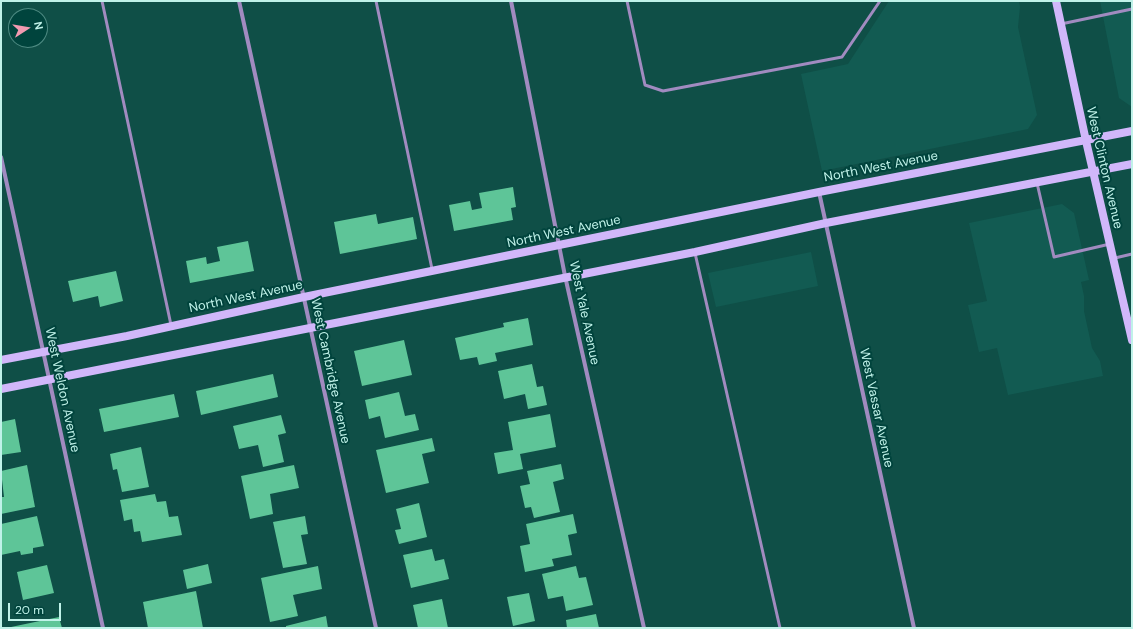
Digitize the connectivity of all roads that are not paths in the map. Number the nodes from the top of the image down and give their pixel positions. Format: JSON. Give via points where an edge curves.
{"nodes":[{"id":1,"x":102,"y":1,"type":"edge"},
{"id":2,"x":238,"y":1,"type":"edge"},
{"id":3,"x":376,"y":1,"type":"edge"},
{"id":4,"x":511,"y":1,"type":"edge"},
{"id":5,"x":627,"y":1,"type":"edge"},
{"id":6,"x":880,"y":1,"type":"edge"},
{"id":7,"x":1056,"y":1,"type":"edge"},
{"id":8,"x":1132,"y":9,"type":"edge"},
{"id":9,"x":1061,"y":24,"type":"junction"},
{"id":10,"x":1132,"y":131,"type":"edge"},
{"id":11,"x":1086,"y":141,"type":"junction"},
{"id":12,"x":1,"y":157,"type":"edge"},
{"id":13,"x":1132,"y":164,"type":"edge"},
{"id":14,"x":1093,"y":172,"type":"junction"},
{"id":15,"x":1037,"y":183,"type":"junction"},
{"id":16,"x":819,"y":192,"type":"junction"},
{"id":17,"x":826,"y":223,"type":"junction"},
{"id":18,"x":1110,"y":244,"type":"junction"},
{"id":19,"x":559,"y":245,"type":"junction"},
{"id":20,"x":695,"y":252,"type":"junction"},
{"id":21,"x":1132,"y":254,"type":"edge"},
{"id":22,"x":1113,"y":258,"type":"junction"},
{"id":23,"x":433,"y":271,"type":"junction"},
{"id":24,"x":565,"y":276,"type":"junction"},
{"id":25,"x":304,"y":297,"type":"junction"},
{"id":26,"x":171,"y":325,"type":"junction"},
{"id":27,"x":310,"y":327,"type":"junction"},
{"id":28,"x":1132,"y":340,"type":"edge"},
{"id":29,"x":43,"y":351,"type":"junction"},
{"id":30,"x":1,"y":360,"type":"edge"},
{"id":31,"x":50,"y":379,"type":"junction"},
{"id":32,"x":1,"y":389,"type":"edge"},
{"id":33,"x":103,"y":628,"type":"edge"},
{"id":34,"x":376,"y":628,"type":"edge"},
{"id":35,"x":644,"y":628,"type":"edge"},
{"id":36,"x":780,"y":628,"type":"edge"},
{"id":37,"x":914,"y":628,"type":"edge"}],
"edges":[{"from":1,"to":26,"type":"lane"},
{"from":2,"to":25,"type":"street","name":"West Cambridge Avenue"},
{"from":3,"to":23,"type":"lane"},
{"from":4,"to":19,"type":"street","name":"West Yale Avenue"},
{"from":5,"to":6,"type":"lane","via":[[645,85],[663,91],[842,57]]},
{"from":7,"to":9,"type":"main road","name":"West Clinton Avenue"},
{"from":8,"to":9,"type":"lane"},
{"from":9,"to":11,"type":"main road","name":"West Clinton Avenue"},
{"from":10,"to":11,"type":"main road","name":"North West Avenue"},
{"from":11,"to":14,"type":"main road","name":"West Clinton Avenue"},
{"from":11,"to":16,"type":"main road","name":"North West Avenue"},
{"from":12,"to":29,"type":"street","name":"West Weldon Avenue"},
{"from":13,"to":14,"type":"main road"},
{"from":14,"to":15,"type":"main road"},
{"from":14,"to":18,"type":"main road","name":"West Clinton Avenue"},
{"from":15,"to":17,"type":"main road"},
{"from":15,"to":18,"type":"lane","via":[[1054,258]]},
{"from":16,"to":17,"type":"street","name":"West Vassar Avenue"},
{"from":16,"to":19,"type":"main road","name":"North West Avenue"},
{"from":17,"to":20,"type":"main road"},
{"from":17,"to":37,"type":"street","name":"West Vassar Avenue"},
{"from":18,"to":22,"type":"main road","name":"West Clinton Avenue"},
{"from":19,"to":23,"type":"main road","name":"North West Avenue"},
{"from":19,"to":24,"type":"street","name":"West Yale Avenue"},
{"from":20,"to":24,"type":"main road"},
{"from":20,"to":36,"type":"lane"},
{"from":21,"to":22,"type":"lane"},
{"from":22,"to":28,"type":"main road","name":"West Clinton Avenue"},
{"from":23,"to":25,"type":"main road","name":"North West Avenue"},
{"from":24,"to":27,"type":"main road"},
{"from":24,"to":35,"type":"street","name":"West Yale Avenue"},
{"from":25,"to":26,"type":"main road","name":"North West Avenue"},
{"from":25,"to":27,"type":"street","name":"West Cambridge Avenue"},
{"from":26,"to":29,"type":"main road","name":"North West Avenue","via":[[127,336]]},
{"from":27,"to":31,"type":"main road"},
{"from":27,"to":34,"type":"street","name":"West Cambridge Avenue"},
{"from":29,"to":30,"type":"main road","name":"North West Avenue"},
{"from":29,"to":31,"type":"street","name":"West Weldon Avenue"},
{"from":31,"to":32,"type":"main road"},
{"from":31,"to":33,"type":"street","name":"West Weldon Avenue"}]}
